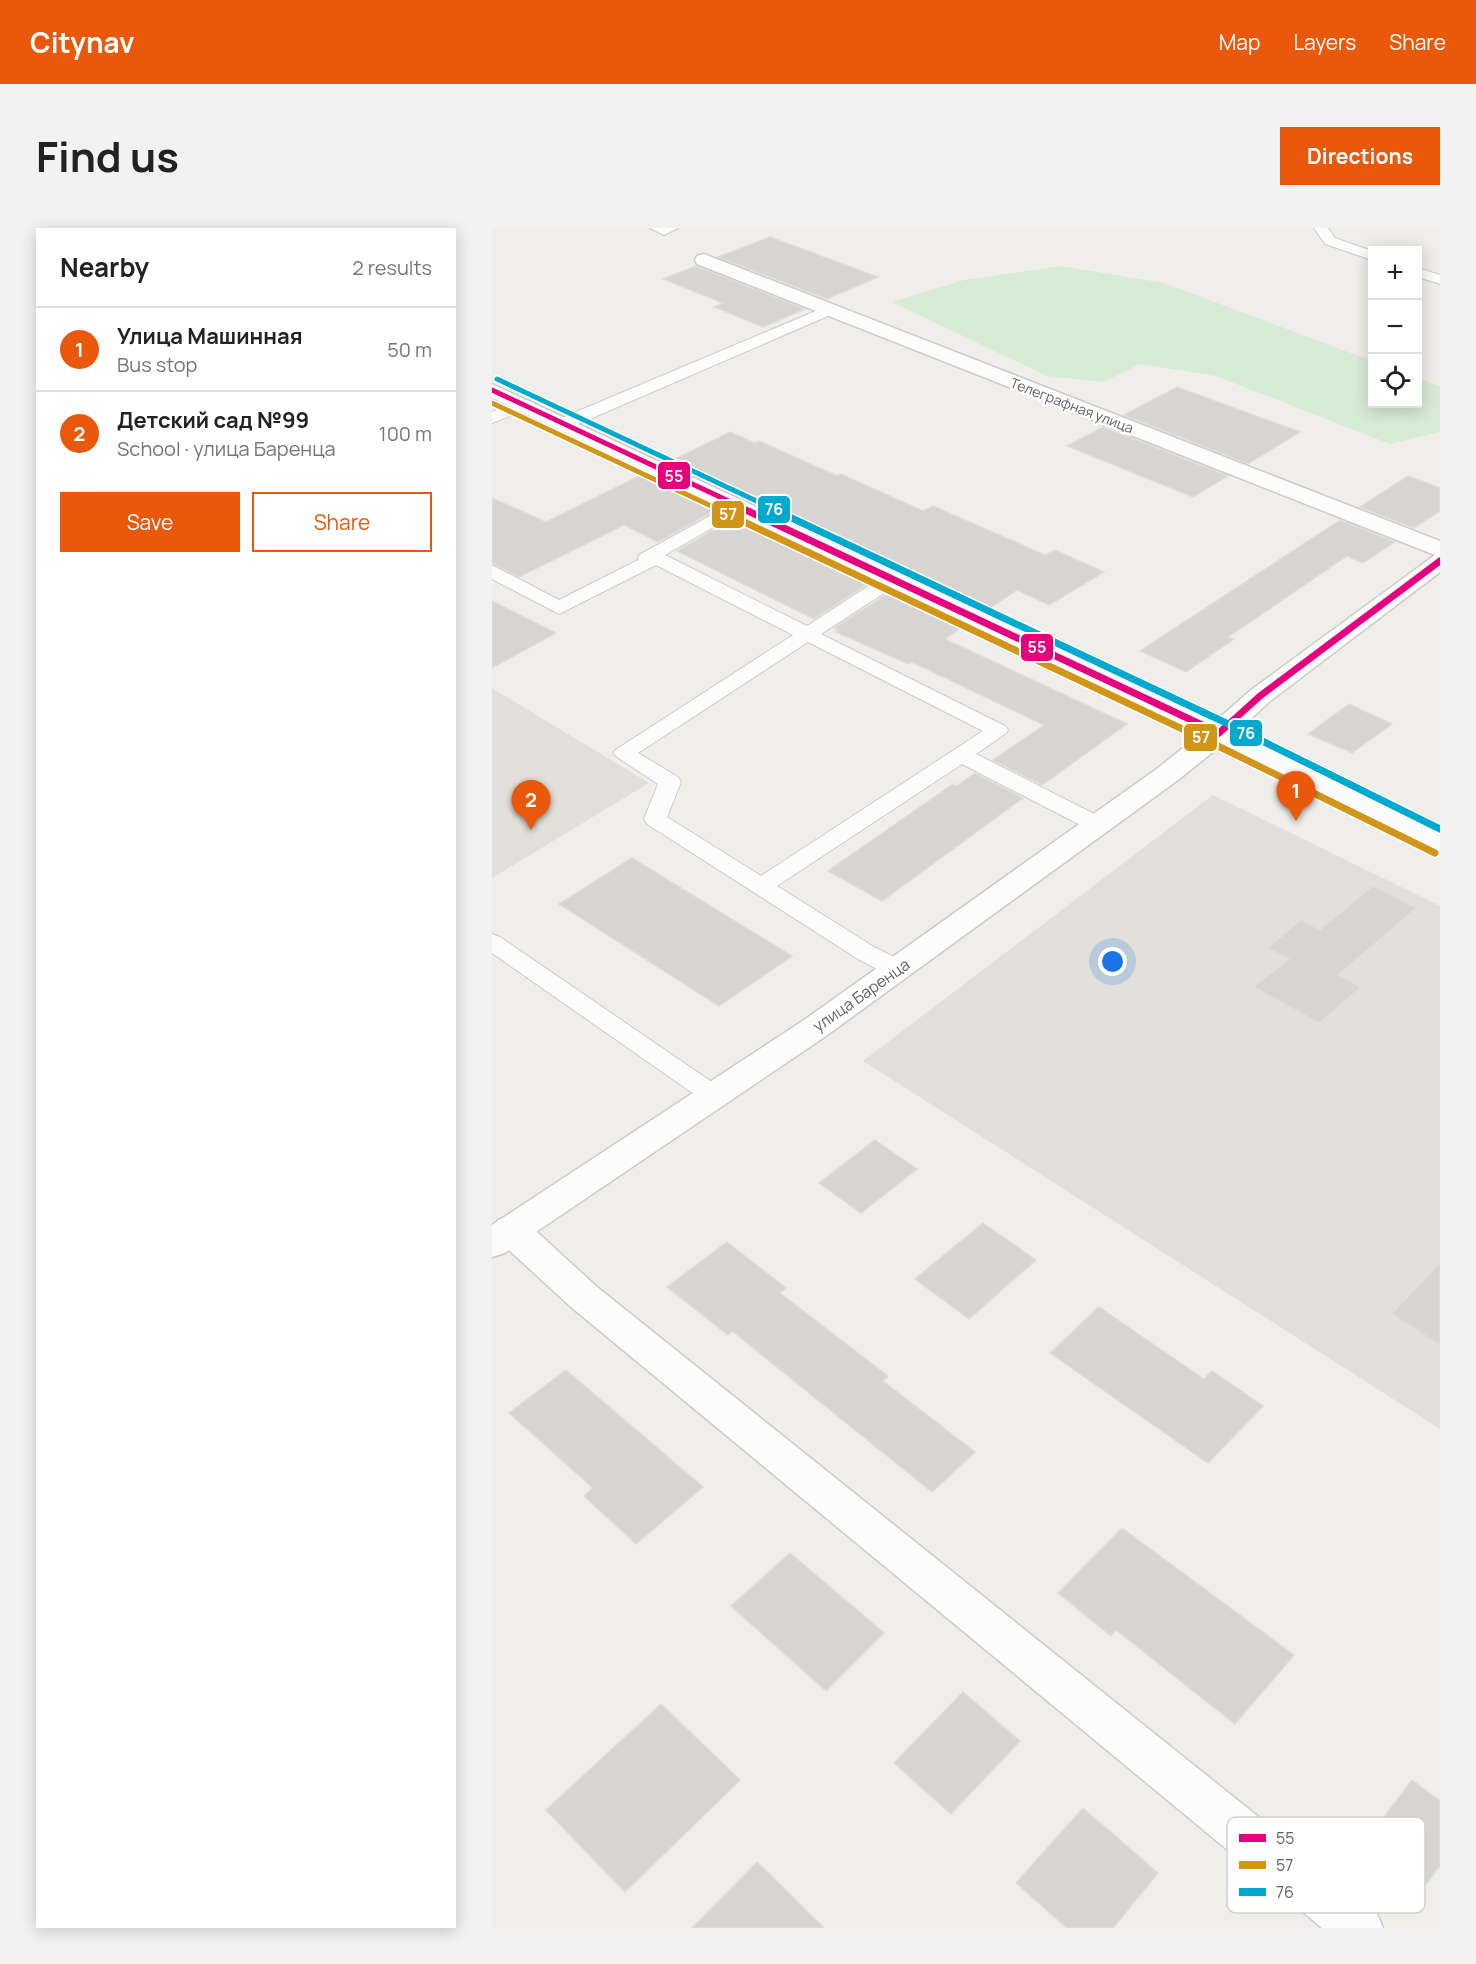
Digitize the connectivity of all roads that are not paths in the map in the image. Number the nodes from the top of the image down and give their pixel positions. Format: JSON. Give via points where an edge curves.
{"nodes":[{"id":1,"x":657,"y":228,"type":"edge"},
{"id":2,"x":671,"y":228,"type":"edge"},
{"id":3,"x":1321,"y":228,"type":"edge"},
{"id":4,"x":1368,"y":255,"type":"edge"},
{"id":5,"x":704,"y":260,"type":"dead end"},
{"id":6,"x":1422,"y":273,"type":"edge"},
{"id":7,"x":1440,"y":280,"type":"edge"},
{"id":8,"x":830,"y":310,"type":"junction"},
{"id":9,"x":492,"y":390,"type":"edge"},
{"id":10,"x":524,"y":405,"type":"junction"},
{"id":11,"x":492,"y":418,"type":"edge"},
{"id":12,"x":563,"y":424,"type":"junction"},
{"id":13,"x":739,"y":505,"type":"junction"},
{"id":14,"x":1440,"y":549,"type":"edge"},
{"id":15,"x":646,"y":559,"type":"dead end"},
{"id":16,"x":1440,"y":561,"type":"edge"},
{"id":17,"x":492,"y":571,"type":"edge"},
{"id":18,"x":894,"y":578,"type":"junction"},
{"id":19,"x":807,"y":634,"type":"junction"},
{"id":20,"x":1219,"y":733,"type":"junction"},
{"id":21,"x":961,"y":754,"type":"junction"},
{"id":22,"x":1098,"y":825,"type":"junction"},
{"id":23,"x":1440,"y":842,"type":"edge"},
{"id":24,"x":761,"y":886,"type":"junction"},
{"id":25,"x":492,"y":942,"type":"edge"},
{"id":26,"x":898,"y":969,"type":"junction"},
{"id":27,"x":713,"y":1095,"type":"junction"},
{"id":28,"x":502,"y":1237,"type":"edge"},
{"id":29,"x":1227,"y":1821,"type":"edge"},
{"id":30,"x":1341,"y":1913,"type":"edge"},
{"id":31,"x":1359,"y":1928,"type":"edge"}],
"edges":[{"from":1,"to":2,"type":"lane"},
{"from":3,"to":4,"type":"lane","via":[[1330,241]]},
{"from":5,"to":8,"type":"street","name":"Телеграфная улица"},
{"from":6,"to":7,"type":"lane"},
{"from":8,"to":12,"type":"lane"},
{"from":8,"to":14,"type":"street","name":"Телеграфная улица"},
{"from":9,"to":10,"type":"street"},
{"from":10,"to":11,"type":"lane"},
{"from":10,"to":12,"type":"street"},
{"from":12,"to":13,"type":"street"},
{"from":13,"to":15,"type":"lane"},
{"from":13,"to":18,"type":"street"},
{"from":16,"to":20,"type":"street","name":"улица Баренца","via":[[1260,696]]},
{"from":17,"to":19,"type":"lane","via":[[559,608],[656,558]]},
{"from":18,"to":19,"type":"lane"},
{"from":18,"to":20,"type":"street"},
{"from":19,"to":21,"type":"lane","via":[[998,730]]},
{"from":19,"to":24,"type":"lane","via":[[624,753],[670,782],[655,819]]},
{"from":20,"to":22,"type":"street","name":"улица Баренца"},
{"from":20,"to":23,"type":"street"},
{"from":21,"to":22,"type":"lane"},
{"from":21,"to":24,"type":"lane"},
{"from":22,"to":26,"type":"street","name":"улица Баренца"},
{"from":24,"to":26,"type":"lane"},
{"from":25,"to":27,"type":"lane"},
{"from":26,"to":27,"type":"street","name":"улица Баренца"},
{"from":27,"to":28,"type":"street","name":"улица Баренца"},
{"from":28,"to":29,"type":"street","via":[[584,1297]]},
{"from":30,"to":31,"type":"street"}]}
